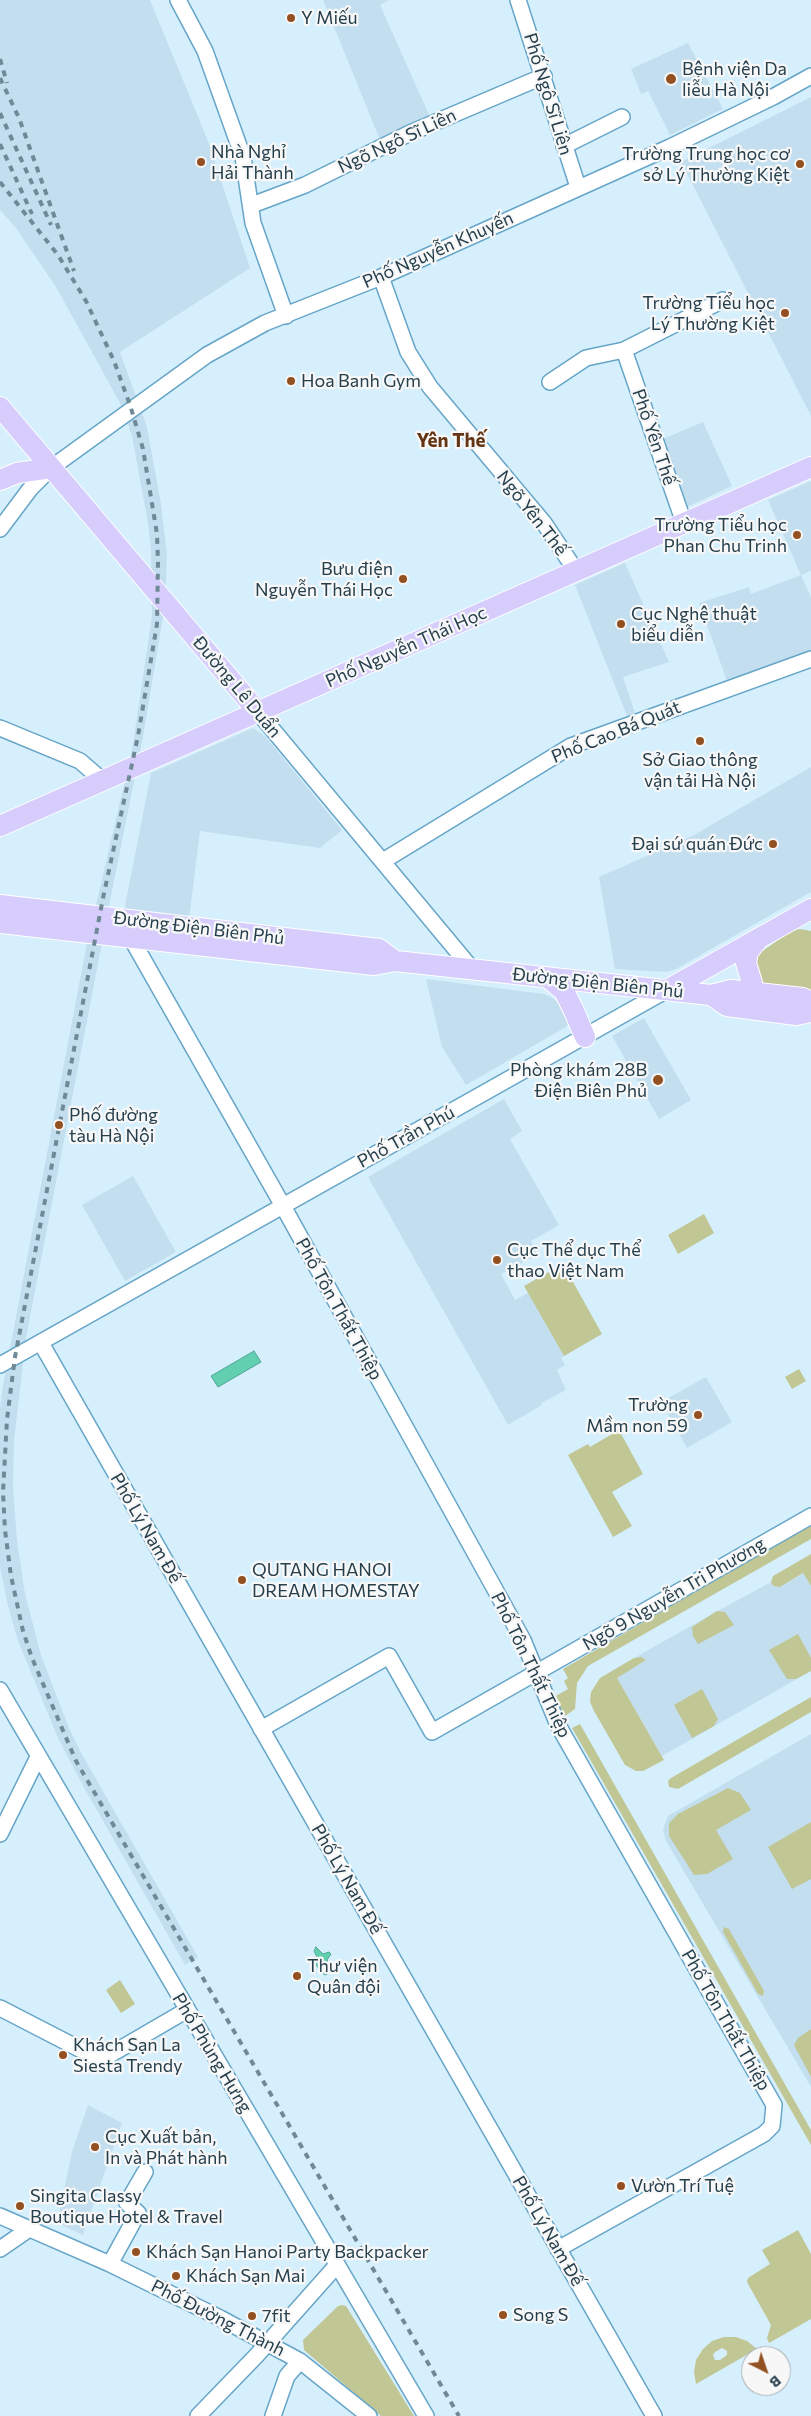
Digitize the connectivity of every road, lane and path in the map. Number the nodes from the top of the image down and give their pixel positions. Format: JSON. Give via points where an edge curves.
{"nodes":[{"id":1,"x":178,"y":0,"type":"edge"},
{"id":2,"x":518,"y":0,"type":"edge"},
{"id":3,"x":544,"y":76,"type":"junction"},
{"id":4,"x":811,"y":76,"type":"edge"},
{"id":5,"x":622,"y":118,"type":"dead end"},
{"id":6,"x":564,"y":146,"type":"junction"},
{"id":7,"x":578,"y":187,"type":"junction"},
{"id":8,"x":252,"y":206,"type":"junction"},
{"id":9,"x":381,"y":277,"type":"junction"},
{"id":10,"x":723,"y":300,"type":"dead end"},
{"id":11,"x":286,"y":316,"type":"junction"},
{"id":12,"x":624,"y":350,"type":"junction"},
{"id":13,"x":550,"y":382,"type":"dead end"},
{"id":14,"x":0,"y":407,"type":"edge"},
{"id":15,"x":811,"y":467,"type":"edge"},
{"id":16,"x":51,"y":468,"type":"junction"},
{"id":17,"x":0,"y":480,"type":"edge"},
{"id":18,"x":684,"y":523,"type":"junction"},
{"id":19,"x":0,"y":529,"type":"edge"},
{"id":20,"x":576,"y":571,"type":"junction"},
{"id":21,"x":811,"y":659,"type":"edge"},
{"id":22,"x":258,"y":712,"type":"junction"},
{"id":23,"x":0,"y":728,"type":"edge"},
{"id":24,"x":103,"y":781,"type":"junction"},
{"id":25,"x":0,"y":826,"type":"edge"},
{"id":26,"x":382,"y":861,"type":"junction"},
{"id":27,"x":0,"y":904,"type":"edge"},
{"id":28,"x":811,"y":909,"type":"edge"},
{"id":29,"x":0,"y":924,"type":"edge"},
{"id":30,"x":131,"y":938,"type":"junction"},
{"id":31,"x":759,"y":938,"type":"junction"},
{"id":32,"x":395,"y":961,"type":"junction"},
{"id":33,"x":472,"y":969,"type":"junction"},
{"id":34,"x":548,"y":978,"type":"junction"},
{"id":35,"x":667,"y":990,"type":"junction"},
{"id":36,"x":755,"y":993,"type":"junction"},
{"id":37,"x":711,"y":995,"type":"junction"},
{"id":38,"x":811,"y":1002,"type":"edge"},
{"id":39,"x":811,"y":1012,"type":"edge"},
{"id":40,"x":584,"y":1037,"type":"junction"},
{"id":41,"x":283,"y":1206,"type":"junction"},
{"id":42,"x":41,"y":1343,"type":"junction"},
{"id":43,"x":0,"y":1365,"type":"edge"},
{"id":44,"x":811,"y":1516,"type":"edge"},
{"id":45,"x":536,"y":1672,"type":"junction"},
{"id":46,"x":0,"y":1690,"type":"edge"},
{"id":47,"x":261,"y":1729,"type":"junction"},
{"id":48,"x":38,"y":1757,"type":"junction"},
{"id":49,"x":0,"y":1834,"type":"edge"},
{"id":50,"x":0,"y":2008,"type":"edge"},
{"id":51,"x":187,"y":2010,"type":"junction"},
{"id":52,"x":145,"y":2172,"type":"dead end"},
{"id":53,"x":0,"y":2216,"type":"edge"},
{"id":54,"x":29,"y":2230,"type":"junction"},
{"id":55,"x":0,"y":2249,"type":"edge"},
{"id":56,"x":558,"y":2249,"type":"junction"},
{"id":57,"x":110,"y":2264,"type":"junction"},
{"id":58,"x":337,"y":2265,"type":"junction"},
{"id":59,"x":266,"y":2343,"type":"junction"},
{"id":60,"x":300,"y":2361,"type":"junction"},
{"id":61,"x":198,"y":2416,"type":"edge"},
{"id":62,"x":273,"y":2416,"type":"edge"},
{"id":63,"x":369,"y":2416,"type":"edge"},
{"id":64,"x":426,"y":2416,"type":"edge"},
{"id":65,"x":654,"y":2416,"type":"edge"}],
"edges":[{"from":1,"to":8,"type":"street","via":[[205,52],[240,148]]},
{"from":2,"to":3,"type":"street","name":"Phố Ngô Sĩ Liên"},
{"from":3,"to":6,"type":"street","name":"Phố Ngô Sĩ Liên"},
{"from":3,"to":8,"type":"street","name":"Ngõ Ngô Sĩ Liên","via":[[410,132],[305,185]]},
{"from":4,"to":7,"type":"street","name":"Phố Nguyễn Khuyến","via":[[735,116]]},
{"from":5,"to":6,"type":"street"},
{"from":6,"to":7,"type":"street","name":"Phố Ngô Sĩ Liên"},
{"from":7,"to":9,"type":"street","name":"Phố Nguyễn Khuyến"},
{"from":8,"to":11,"type":"street","via":[[253,223]]},
{"from":9,"to":11,"type":"street","name":"Phố Nguyễn Khuyến"},
{"from":9,"to":20,"type":"street","name":"Ngõ Yên Thế","via":[[408,352],[430,387],[544,523]]},
{"from":10,"to":12,"type":"street"},
{"from":11,"to":16,"type":"street","name":"Phố Nguyễn Khuyến","via":[[265,323],[207,355]]},
{"from":12,"to":13,"type":"street","via":[[586,358]]},
{"from":12,"to":18,"type":"street","name":"Phố Yên Thế"},
{"from":14,"to":16,"type":"main road","name":"Đường Lê Duẩn"},
{"from":15,"to":18,"type":"main road","name":"Phố Nguyễn Thái Học"},
{"from":16,"to":17,"type":"main road","via":[[17,473]]},
{"from":16,"to":19,"type":"street","name":"Phố Nguyễn Khuyến","via":[[30,489]]},
{"from":16,"to":22,"type":"main road","name":"Đường Lê Duẩn"},
{"from":18,"to":20,"type":"main road","name":"Phố Nguyễn Thái Học"},
{"from":20,"to":22,"type":"main road","name":"Phố Nguyễn Thái Học"},
{"from":21,"to":26,"type":"street","name":"Phố Cao Bá Quát","via":[[571,746]]},
{"from":22,"to":24,"type":"main road","name":"Phố Nguyễn Thái Học"},
{"from":22,"to":26,"type":"street","name":"Đường Lê Duẩn"},
{"from":23,"to":24,"type":"street","via":[[80,761]]},
{"from":24,"to":25,"type":"main road","name":"Phố Nguyễn Thái Học"},
{"from":26,"to":33,"type":"street","name":"Đường Lê Duẩn"},
{"from":27,"to":32,"type":"main road","name":"Đường Điện Biên Phủ","via":[[379,949]]},
{"from":28,"to":31,"type":"main road","name":"Phố Trần Phú"},
{"from":29,"to":30,"type":"main road","name":"Đường Điện Biên Phủ"},
{"from":30,"to":32,"type":"main road","name":"Đường Điện Biên Phủ","via":[[374,965]]},
{"from":30,"to":41,"type":"street","name":"Phố Tôn Thất Thiệp"},
{"from":31,"to":35,"type":"main road","name":"Phố Trần Phú"},
{"from":31,"to":36,"type":"main road","via":[[748,952],[746,963]]},
{"from":32,"to":33,"type":"main road","name":"Đường Điện Biên Phủ"},
{"from":33,"to":34,"type":"main road","name":"Đường Điện Biên Phủ"},
{"from":34,"to":35,"type":"main road","name":"Đường Điện Biên Phủ"},
{"from":34,"to":40,"type":"main road","via":[[564,991]]},
{"from":35,"to":37,"type":"main road","name":"Đường Điện Biên Phủ"},
{"from":35,"to":40,"type":"street","name":"Phố Trần Phú"},
{"from":36,"to":37,"type":"main road","name":"Đường Điện Biên Phủ","via":[[731,990]]},
{"from":36,"to":38,"type":"main road","name":"Đường Điện Biên Phủ","via":[[802,998]]},
{"from":37,"to":39,"type":"main road","name":"Đường Điện Biên Phủ","via":[[727,1006],[796,1015]]},
{"from":40,"to":41,"type":"street","name":"Phố Trần Phú"},
{"from":41,"to":42,"type":"street","name":"Phố Trần Phú"},
{"from":41,"to":45,"type":"street","name":"Phố Tôn Thất Thiệp","via":[[523,1640]]},
{"from":42,"to":43,"type":"street","name":"Phố Trần Phú"},
{"from":42,"to":47,"type":"street","name":"Phố Lý Nam Đế"},
{"from":44,"to":45,"type":"street","name":"Ngõ 9 Nguyễn Tri Phương"},
{"from":45,"to":47,"type":"street","name":"Ngõ 9 Nguyễn Tri Phương","via":[[432,1732],[388,1656]]},
{"from":45,"to":56,"type":"street","name":"Phố Tôn Thất Thiệp","via":[[558,1725],[774,2105],[772,2126],[764,2134]]},
{"from":46,"to":48,"type":"street","name":"Phố Phùng Hưng"},
{"from":47,"to":56,"type":"street","name":"Phố Lý Nam Đế"},
{"from":48,"to":49,"type":"street"},
{"from":48,"to":51,"type":"street","name":"Phố Phùng Hưng"},
{"from":50,"to":51,"type":"street","via":[[101,2060]]},
{"from":51,"to":58,"type":"street","name":"Phố Phùng Hưng"},
{"from":52,"to":57,"type":"street","via":[[127,2203],[138,2213]]},
{"from":53,"to":54,"type":"street","name":"Phố Đường Thành"},
{"from":54,"to":55,"type":"street"},
{"from":54,"to":57,"type":"street","name":"Phố Đường Thành"},
{"from":56,"to":65,"type":"street","name":"Phố Lý Nam Đế"},
{"from":57,"to":59,"type":"street","name":"Phố Đường Thành"},
{"from":58,"to":59,"type":"street"},
{"from":58,"to":64,"type":"street","name":"Phố Phùng Hưng"},
{"from":59,"to":60,"type":"street","name":"Phố Đường Thành"},
{"from":59,"to":61,"type":"street"},
{"from":60,"to":62,"type":"street","via":[[287,2376]]},
{"from":60,"to":63,"type":"street","name":"Phố Đường Thành"}]}
